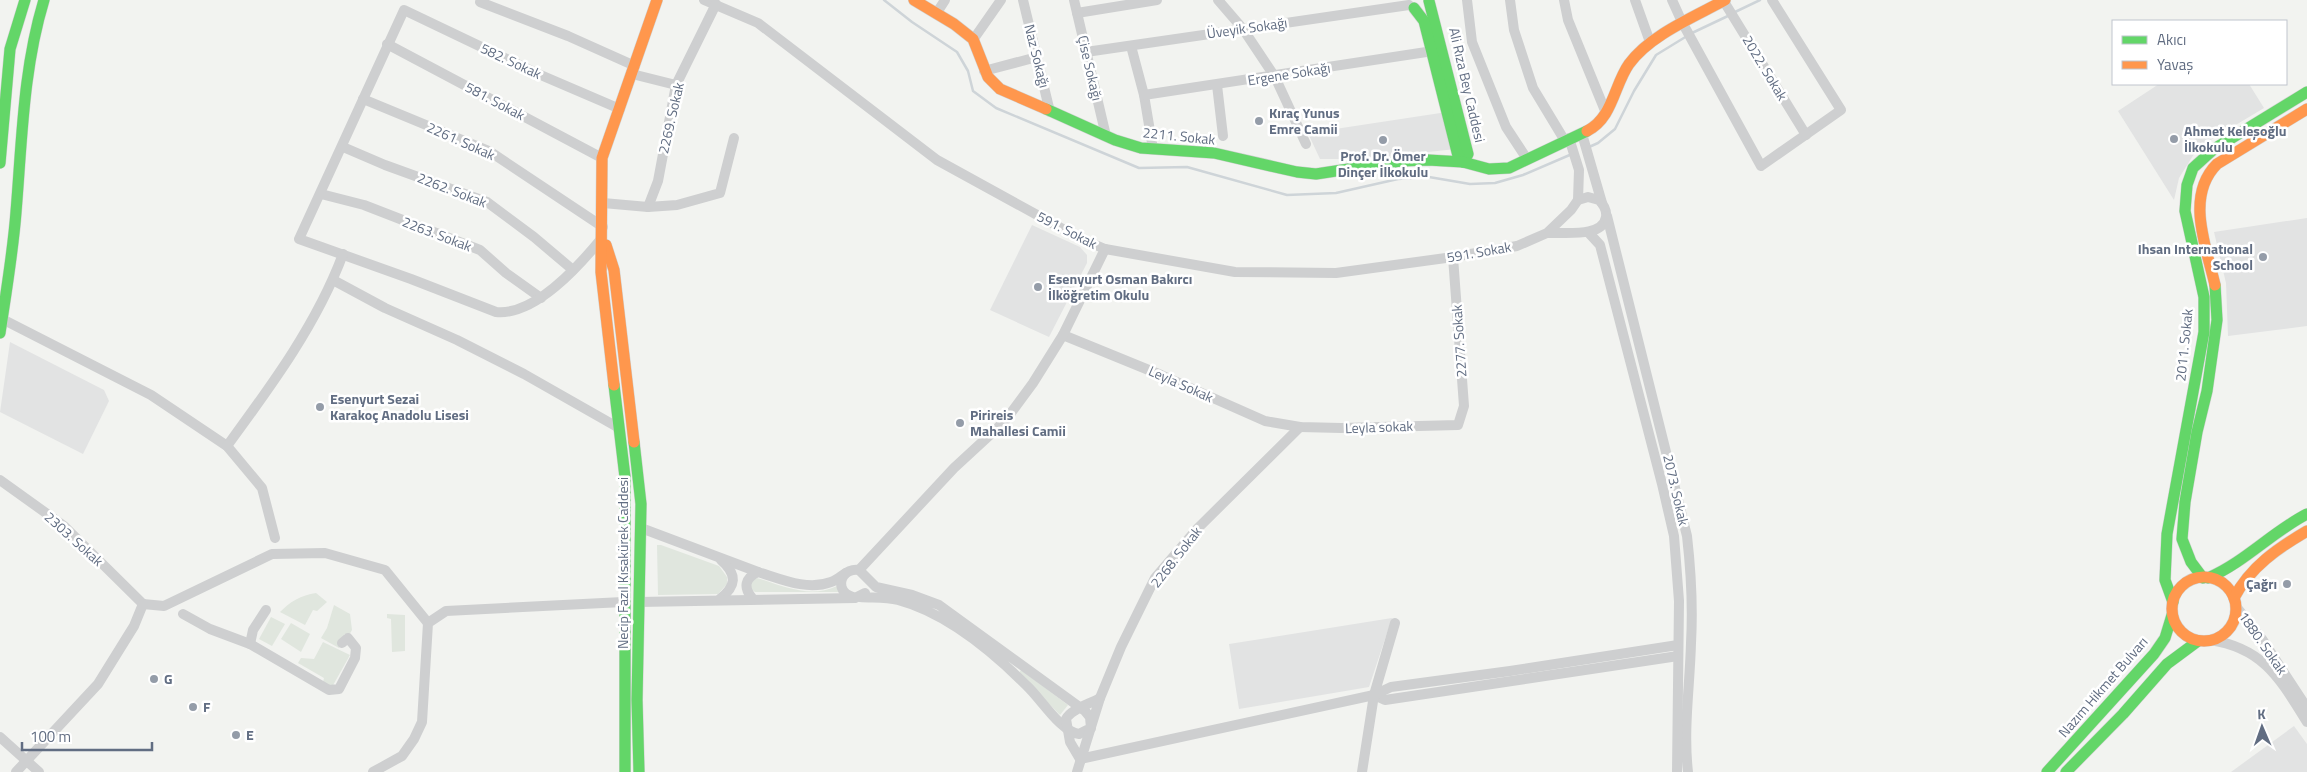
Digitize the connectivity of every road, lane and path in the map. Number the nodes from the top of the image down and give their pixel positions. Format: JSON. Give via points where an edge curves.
{"nodes":[{"id":1,"x":25,"y":0,"type":"edge"},
{"id":2,"x":44,"y":0,"type":"edge"},
{"id":3,"x":657,"y":0,"type":"edge"},
{"id":4,"x":704,"y":0,"type":"edge"},
{"id":5,"x":914,"y":0,"type":"edge"},
{"id":6,"x":945,"y":0,"type":"edge"},
{"id":7,"x":1001,"y":0,"type":"edge"},
{"id":8,"x":1023,"y":0,"type":"edge"},
{"id":9,"x":1074,"y":0,"type":"edge"},
{"id":10,"x":1157,"y":0,"type":"edge"},
{"id":11,"x":1218,"y":0,"type":"edge"},
{"id":12,"x":1467,"y":0,"type":"edge"},
{"id":13,"x":1510,"y":0,"type":"edge"},
{"id":14,"x":1564,"y":0,"type":"edge"},
{"id":15,"x":1635,"y":0,"type":"edge"},
{"id":16,"x":1672,"y":0,"type":"edge"},
{"id":17,"x":1430,"y":1,"type":"edge"},
{"id":18,"x":1772,"y":1,"type":"edge"},
{"id":19,"x":480,"y":2,"type":"dead end"},
{"id":20,"x":1725,"y":2,"type":"edge"},
{"id":21,"x":1121,"y":3,"type":"edge"},
{"id":22,"x":716,"y":4,"type":"junction"},
{"id":23,"x":1409,"y":4,"type":"edge"},
{"id":24,"x":1077,"y":13,"type":"junction"},
{"id":25,"x":936,"y":14,"type":"junction"},
{"id":26,"x":1683,"y":25,"type":"junction"},
{"id":27,"x":1242,"y":29,"type":"junction"},
{"id":28,"x":973,"y":40,"type":"junction"},
{"id":29,"x":1650,"y":42,"type":"junction"},
{"id":30,"x":387,"y":44,"type":"junction"},
{"id":31,"x":1132,"y":46,"type":"junction"},
{"id":32,"x":1433,"y":51,"type":"junction"},
{"id":33,"x":1086,"y":52,"type":"junction"},
{"id":34,"x":1037,"y":57,"type":"junction"},
{"id":35,"x":633,"y":70,"type":"junction"},
{"id":36,"x":984,"y":71,"type":"junction"},
{"id":37,"x":1275,"y":77,"type":"junction"},
{"id":38,"x":676,"y":85,"type":"junction"},
{"id":39,"x":1217,"y":85,"type":"junction"},
{"id":40,"x":2307,"y":92,"type":"edge"},
{"id":41,"x":1144,"y":95,"type":"junction"},
{"id":42,"x":363,"y":99,"type":"junction"},
{"id":43,"x":620,"y":109,"type":"junction"},
{"id":44,"x":2307,"y":109,"type":"edge"},
{"id":45,"x":1050,"y":112,"type":"junction"},
{"id":46,"x":1606,"y":113,"type":"junction"},
{"id":47,"x":1806,"y":135,"type":"junction"},
{"id":48,"x":1106,"y":136,"type":"junction"},
{"id":49,"x":1223,"y":136,"type":"dead end"},
{"id":50,"x":1582,"y":136,"type":"junction"},
{"id":51,"x":734,"y":138,"type":"dead end"},
{"id":52,"x":1569,"y":141,"type":"junction"},
{"id":53,"x":1306,"y":144,"type":"dead end"},
{"id":54,"x":343,"y":147,"type":"junction"},
{"id":55,"x":1153,"y":149,"type":"junction"},
{"id":56,"x":602,"y":158,"type":"junction"},
{"id":57,"x":1527,"y":159,"type":"junction"},
{"id":58,"x":1463,"y":162,"type":"junction"},
{"id":59,"x":0,"y":163,"type":"edge"},
{"id":60,"x":321,"y":194,"type":"junction"},
{"id":61,"x":1578,"y":200,"type":"junction"},
{"id":62,"x":603,"y":203,"type":"junction"},
{"id":63,"x":1602,"y":203,"type":"junction"},
{"id":64,"x":648,"y":207,"type":"junction"},
{"id":65,"x":1571,"y":210,"type":"junction"},
{"id":66,"x":1606,"y":214,"type":"junction"},
{"id":67,"x":2201,"y":226,"type":"junction"},
{"id":68,"x":2189,"y":230,"type":"junction"},
{"id":69,"x":603,"y":232,"type":"junction"},
{"id":70,"x":1585,"y":232,"type":"junction"},
{"id":71,"x":1547,"y":233,"type":"junction"},
{"id":72,"x":1105,"y":249,"type":"junction"},
{"id":73,"x":343,"y":254,"type":"junction"},
{"id":74,"x":1453,"y":257,"type":"junction"},
{"id":75,"x":573,"y":270,"type":"junction"},
{"id":76,"x":333,"y":280,"type":"junction"},
{"id":77,"x":541,"y":298,"type":"junction"},
{"id":78,"x":2,"y":319,"type":"junction"},
{"id":79,"x":0,"y":333,"type":"edge"},
{"id":80,"x":1063,"y":335,"type":"junction"},
{"id":81,"x":1458,"y":425,"type":"joint"},
{"id":82,"x":620,"y":428,"type":"junction"},
{"id":83,"x":1300,"y":428,"type":"junction"},
{"id":84,"x":228,"y":446,"type":"junction"},
{"id":85,"x":0,"y":480,"type":"edge"},
{"id":86,"x":2307,"y":514,"type":"edge"},
{"id":87,"x":641,"y":528,"type":"junction"},
{"id":88,"x":2307,"y":531,"type":"edge"},
{"id":89,"x":275,"y":538,"type":"dead end"},
{"id":90,"x":718,"y":557,"type":"junction"},
{"id":91,"x":859,"y":570,"type":"junction"},
{"id":92,"x":758,"y":572,"type":"junction"},
{"id":93,"x":846,"y":572,"type":"junction"},
{"id":94,"x":2206,"y":578,"type":"junction"},
{"id":95,"x":869,"y":581,"type":"junction"},
{"id":96,"x":858,"y":597,"type":"junction"},
{"id":97,"x":752,"y":598,"type":"junction"},
{"id":98,"x":720,"y":599,"type":"junction"},
{"id":99,"x":2234,"y":601,"type":"junction"},
{"id":100,"x":624,"y":602,"type":"junction"},
{"id":101,"x":639,"y":602,"type":"junction"},
{"id":102,"x":2173,"y":602,"type":"junction"},
{"id":103,"x":143,"y":604,"type":"junction"},
{"id":104,"x":266,"y":610,"type":"dead end"},
{"id":105,"x":184,"y":614,"type":"dead end"},
{"id":106,"x":2172,"y":615,"type":"junction"},
{"id":107,"x":428,"y":623,"type":"junction"},
{"id":108,"x":1395,"y":624,"type":"dead end"},
{"id":109,"x":2210,"y":640,"type":"junction"},
{"id":110,"x":2198,"y":641,"type":"junction"},
{"id":111,"x":342,"y":643,"type":"dead end"},
{"id":112,"x":250,"y":644,"type":"junction"},
{"id":113,"x":1678,"y":645,"type":"junction"},
{"id":114,"x":1678,"y":656,"type":"junction"},
{"id":115,"x":1374,"y":695,"type":"junction"},
{"id":116,"x":2304,"y":697,"type":"edge"},
{"id":117,"x":1100,"y":698,"type":"junction"},
{"id":118,"x":2307,"y":708,"type":"edge"},
{"id":119,"x":1082,"y":709,"type":"junction"},
{"id":120,"x":2307,"y":722,"type":"edge"},
{"id":121,"x":1090,"y":728,"type":"junction"},
{"id":122,"x":1067,"y":730,"type":"junction"},
{"id":123,"x":0,"y":737,"type":"edge"},
{"id":124,"x":1080,"y":759,"type":"junction"},
{"id":125,"x":26,"y":760,"type":"junction"},
{"id":126,"x":16,"y":772,"type":"edge"},
{"id":127,"x":39,"y":772,"type":"edge"},
{"id":128,"x":373,"y":772,"type":"edge"},
{"id":129,"x":625,"y":772,"type":"edge"},
{"id":130,"x":639,"y":772,"type":"edge"},
{"id":131,"x":1077,"y":772,"type":"edge"},
{"id":132,"x":1362,"y":772,"type":"edge"},
{"id":133,"x":1677,"y":772,"type":"edge"},
{"id":134,"x":1688,"y":772,"type":"edge"},
{"id":135,"x":2047,"y":772,"type":"edge"},
{"id":136,"x":2066,"y":772,"type":"edge"}],
"edges":[{"from":1,"to":59,"type":"street","via":[[10,49]]},
{"from":2,"to":78,"type":"street","via":[[26,72],[16,212]]},
{"from":3,"to":35,"type":"street","name":"Necip Fazıl Kısakürek Caddesi"},
{"from":4,"to":22,"type":"street","name":"591. Sokak"},
{"from":5,"to":25,"type":"street"},
{"from":6,"to":25,"type":"street"},
{"from":7,"to":28,"type":"street"},
{"from":8,"to":34,"type":"street","name":"Naz Sokağı"},
{"from":9,"to":24,"type":"street","name":"Çise Sokağı"},
{"from":10,"to":21,"type":"street"},
{"from":11,"to":27,"type":"street"},
{"from":12,"to":57,"type":"street","via":[[1472,42],[1506,128]]},
{"from":13,"to":52,"type":"street","via":[[1514,30],[1533,88]]},
{"from":14,"to":46,"type":"street","via":[[1568,20]]},
{"from":15,"to":29,"type":"street"},
{"from":16,"to":26,"type":"street"},
{"from":17,"to":23,"type":"street","via":[[1423,8]]},
{"from":17,"to":58,"type":"street","name":"Ali Rıza Bey Caddesi","via":[[1468,154]]},
{"from":18,"to":47,"type":"street","via":[[1841,110]]},
{"from":19,"to":35,"type":"street","via":[[568,36]]},
{"from":20,"to":26,"type":"street"},
{"from":20,"to":47,"type":"street","name":"2022. Sokak"},
{"from":21,"to":24,"type":"street"},
{"from":22,"to":38,"type":"street","name":"2269. Sokak"},
{"from":22,"to":72,"type":"street","name":"591. Sokak","via":[[758,23],[937,160]]},
{"from":23,"to":27,"type":"street","name":"Üveyik Sokağı"},
{"from":23,"to":32,"type":"street","name":"Ali Rıza Bey Caddesi","via":[[1424,21]]},
{"from":24,"to":33,"type":"street","name":"Çise Sokağı"},
{"from":25,"to":28,"type":"street"},
{"from":26,"to":29,"type":"street"},
{"from":26,"to":47,"type":"street","via":[[1761,166]]},
{"from":27,"to":31,"type":"street","name":"Üveyik Sokağı"},
{"from":27,"to":37,"type":"street"},
{"from":28,"to":36,"type":"street","name":"2211. Sokak"},
{"from":29,"to":46,"type":"street","via":[[1629,64]]},
{"from":30,"to":42,"type":"street"},
{"from":30,"to":43,"type":"street","name":"582. Sokak","via":[[404,10]]},
{"from":30,"to":56,"type":"street","name":"581. Sokak"},
{"from":31,"to":33,"type":"street","name":"Üveyik Sokağı"},
{"from":31,"to":41,"type":"street"},
{"from":32,"to":37,"type":"street","name":"Ergene Sokağı"},
{"from":32,"to":58,"type":"street","name":"Ali Rıza Bey Caddesi","via":[[1458,156]]},
{"from":33,"to":48,"type":"street","name":"Çise Sokağı"},
{"from":34,"to":36,"type":"street"},
{"from":34,"to":45,"type":"street","name":"Naz Sokağı"},
{"from":35,"to":38,"type":"street"},
{"from":35,"to":43,"type":"street","name":"Necip Fazıl Kısakürek Caddesi"},
{"from":36,"to":45,"type":"street","name":"2211. Sokak","via":[[991,83],[1000,89]]},
{"from":37,"to":39,"type":"street","name":"Ergene Sokağı"},
{"from":37,"to":53,"type":"street"},
{"from":38,"to":64,"type":"street","name":"2269. Sokak","via":[[658,181]]},
{"from":39,"to":41,"type":"street","name":"Ergene Sokağı"},
{"from":39,"to":49,"type":"street"},
{"from":40,"to":68,"type":"street","name":"2011. Sokak","via":[[2218,146],[2194,168],[2186,185],[2185,211]]},
{"from":41,"to":55,"type":"street"},
{"from":42,"to":54,"type":"street"},
{"from":42,"to":69,"type":"street","name":"2261. Sokak","via":[[489,151]]},
{"from":43,"to":56,"type":"street","name":"Necip Fazıl Kısakürek Caddesi"},
{"from":44,"to":67,"type":"street","name":"2011. Sokak","via":[[2221,161],[2208,173],[2198,208]]},
{"from":45,"to":48,"type":"street","name":"2211. Sokak"},
{"from":46,"to":50,"type":"street"},
{"from":48,"to":55,"type":"street","name":"2211. Sokak"},
{"from":50,"to":52,"type":"street","name":"2211. Sokak"},
{"from":50,"to":63,"type":"street"},
{"from":51,"to":64,"type":"street","via":[[720,193],[677,205]]},
{"from":52,"to":57,"type":"street","name":"2211. Sokak"},
{"from":52,"to":61,"type":"street","via":[[1579,170]]},
{"from":54,"to":60,"type":"street"},
{"from":54,"to":75,"type":"street","name":"2262. Sokak","via":[[385,166],[487,202]]},
{"from":55,"to":58,"type":"street","name":"2211. Sokak","via":[[1214,153],[1316,174],[1400,161]]},
{"from":56,"to":62,"type":"street","name":"Necip Fazıl Kısakürek Caddesi"},
{"from":57,"to":58,"type":"street","name":"2211. Sokak","via":[[1509,168],[1488,169]]},
{"from":60,"to":73,"type":"street","via":[[299,239]]},
{"from":60,"to":77,"type":"street","name":"2263. Sokak","via":[[364,206],[480,250]]},
{"from":61,"to":63,"type":"street","via":[[1594,198]]},
{"from":61,"to":65,"type":"street"},
{"from":62,"to":64,"type":"street"},
{"from":62,"to":69,"type":"street","name":"Necip Fazıl Kısakürek Caddesi"},
{"from":63,"to":66,"type":"street"},
{"from":65,"to":70,"type":"street","via":[[1572,220]]},
{"from":65,"to":71,"type":"street"},
{"from":66,"to":70,"type":"street","via":[[1603,225],[1594,232]]},
{"from":66,"to":134,"type":"street","name":"2073. Sokak","via":[[1687,536],[1692,641],[1686,746]]},
{"from":67,"to":68,"type":"street"},
{"from":67,"to":94,"type":"street","name":"2011. Sokak","via":[[2216,291],[2217,320],[2185,504],[2182,539],[2191,562]]},
{"from":68,"to":102,"type":"street","name":"2011. Sokak","via":[[2204,297],[2204,332],[2167,534],[2165,580]]},
{"from":69,"to":75,"type":"street"},
{"from":69,"to":82,"type":"street","name":"Necip Fazıl Kısakürek Caddesi","via":[[601,272]]},
{"from":69,"to":87,"type":"street","name":"Necip Fazıl Kısakürek Caddesi","via":[[614,270],[638,464]]},
{"from":70,"to":71,"type":"street"},
{"from":70,"to":113,"type":"street","name":"2073. Sokak","via":[[1600,245],[1674,536]]},
{"from":71,"to":74,"type":"street","name":"591. Sokak","via":[[1517,246]]},
{"from":72,"to":74,"type":"street","name":"591. Sokak","via":[[1235,272],[1336,273]]},
{"from":72,"to":80,"type":"street"},
{"from":73,"to":76,"type":"street"},
{"from":73,"to":77,"type":"street","via":[[496,312],[522,309]]},
{"from":74,"to":81,"type":"street","name":"2277. Sokak","via":[[1464,406]]},
{"from":75,"to":77,"type":"street"},
{"from":76,"to":82,"type":"street","via":[[524,374]]},
{"from":76,"to":84,"type":"street","via":[[282,372]]},
{"from":78,"to":79,"type":"street"},
{"from":78,"to":84,"type":"street","via":[[151,395]]},
{"from":80,"to":83,"type":"street","name":"Leyla Sokak","via":[[1265,421]]},
{"from":80,"to":91,"type":"street","via":[[1005,421],[954,468]]},
{"from":81,"to":83,"type":"street","name":"Leyla sokak"},
{"from":82,"to":100,"type":"street","name":"Necip Fazıl Kısakürek Caddesi","via":[[626,510]]},
{"from":83,"to":117,"type":"street","name":"2268. Sokak","via":[[1197,528],[1155,578]]},
{"from":84,"to":89,"type":"street","via":[[262,488]]},
{"from":85,"to":103,"type":"street","name":"2303. Sokak","via":[[64,526]]},
{"from":86,"to":94,"type":"street","via":[[2270,537],[2230,569]]},
{"from":87,"to":90,"type":"street"},
{"from":87,"to":101,"type":"street","name":"Necip Fazıl Kısakürek Caddesi"},
{"from":88,"to":99,"type":"street","via":[[2251,571],[2242,581]]},
{"from":90,"to":92,"type":"street"},
{"from":90,"to":98,"type":"street","via":[[730,569],[733,583]]},
{"from":91,"to":93,"type":"street"},
{"from":91,"to":95,"type":"street"},
{"from":92,"to":93,"type":"street","via":[[802,585],[832,582]]},
{"from":92,"to":97,"type":"street","via":[[746,581],[747,592]]},
{"from":93,"to":96,"type":"street","via":[[841,579],[841,588],[846,595]]},
{"from":94,"to":99,"type":"street","via":[[2223,584]]},
{"from":94,"to":102,"type":"street","via":[[2192,580],[2182,587]]},
{"from":95,"to":96,"type":"street","via":[[867,590]]},
{"from":95,"to":119,"type":"street","via":[[876,587],[939,605]]},
{"from":96,"to":97,"type":"street"},
{"from":96,"to":122,"type":"street","via":[[896,600],[941,618],[1006,666]]},
{"from":97,"to":98,"type":"street"},
{"from":98,"to":101,"type":"street"},
{"from":99,"to":109,"type":"street","via":[[2235,616],[2230,628]]},
{"from":99,"to":116,"type":"street","name":"1880. Sokak"},
{"from":100,"to":101,"type":"street"},
{"from":100,"to":107,"type":"street","via":[[446,611]]},
{"from":100,"to":129,"type":"street","name":"Necip Fazıl Kısakürek Caddesi"},
{"from":101,"to":130,"type":"street","name":"Necip Fazıl Kısakürek Caddesi"},
{"from":102,"to":106,"type":"street"},
{"from":103,"to":107,"type":"street","via":[[164,606],[272,554],[325,554],[385,570]]},
{"from":103,"to":125,"type":"street","via":[[134,626],[98,684]]},
{"from":104,"to":112,"type":"street"},
{"from":105,"to":112,"type":"street","via":[[210,629]]},
{"from":106,"to":110,"type":"street","via":[[2181,632]]},
{"from":106,"to":135,"type":"street","name":"Nazım Hikmet Bulvarı","via":[[2165,638],[2154,654]]},
{"from":107,"to":128,"type":"street","via":[[422,722],[402,756]]},
{"from":108,"to":115,"type":"street"},
{"from":109,"to":110,"type":"street"},
{"from":109,"to":120,"type":"street","name":"1880. Sokak","via":[[2249,651],[2262,660],[2276,675]]},
{"from":110,"to":136,"type":"street","via":[[2167,664]]},
{"from":111,"to":112,"type":"street","via":[[348,638],[356,648],[355,658],[339,689],[329,690]]},
{"from":113,"to":114,"type":"street","name":"2073. Sokak"},
{"from":113,"to":115,"type":"street","via":[[1391,687]]},
{"from":114,"to":115,"type":"street","via":[[1385,700]]},
{"from":114,"to":133,"type":"street","name":"2073. Sokak"},
{"from":115,"to":124,"type":"street"},
{"from":115,"to":132,"type":"street"},
{"from":116,"to":118,"type":"street","name":"1880. Sokak"},
{"from":117,"to":119,"type":"street"},
{"from":117,"to":121,"type":"street","name":"2268. Sokak"},
{"from":119,"to":121,"type":"street","via":[[1090,716]]},
{"from":119,"to":122,"type":"street","via":[[1067,716]]},
{"from":121,"to":122,"type":"street","via":[[1079,734]]},
{"from":121,"to":124,"type":"street","name":"2268. Sokak"},
{"from":122,"to":124,"type":"street"},
{"from":123,"to":125,"type":"street"},
{"from":124,"to":131,"type":"street","name":"2268. Sokak"},
{"from":125,"to":126,"type":"street"},
{"from":125,"to":127,"type":"street"}]}
